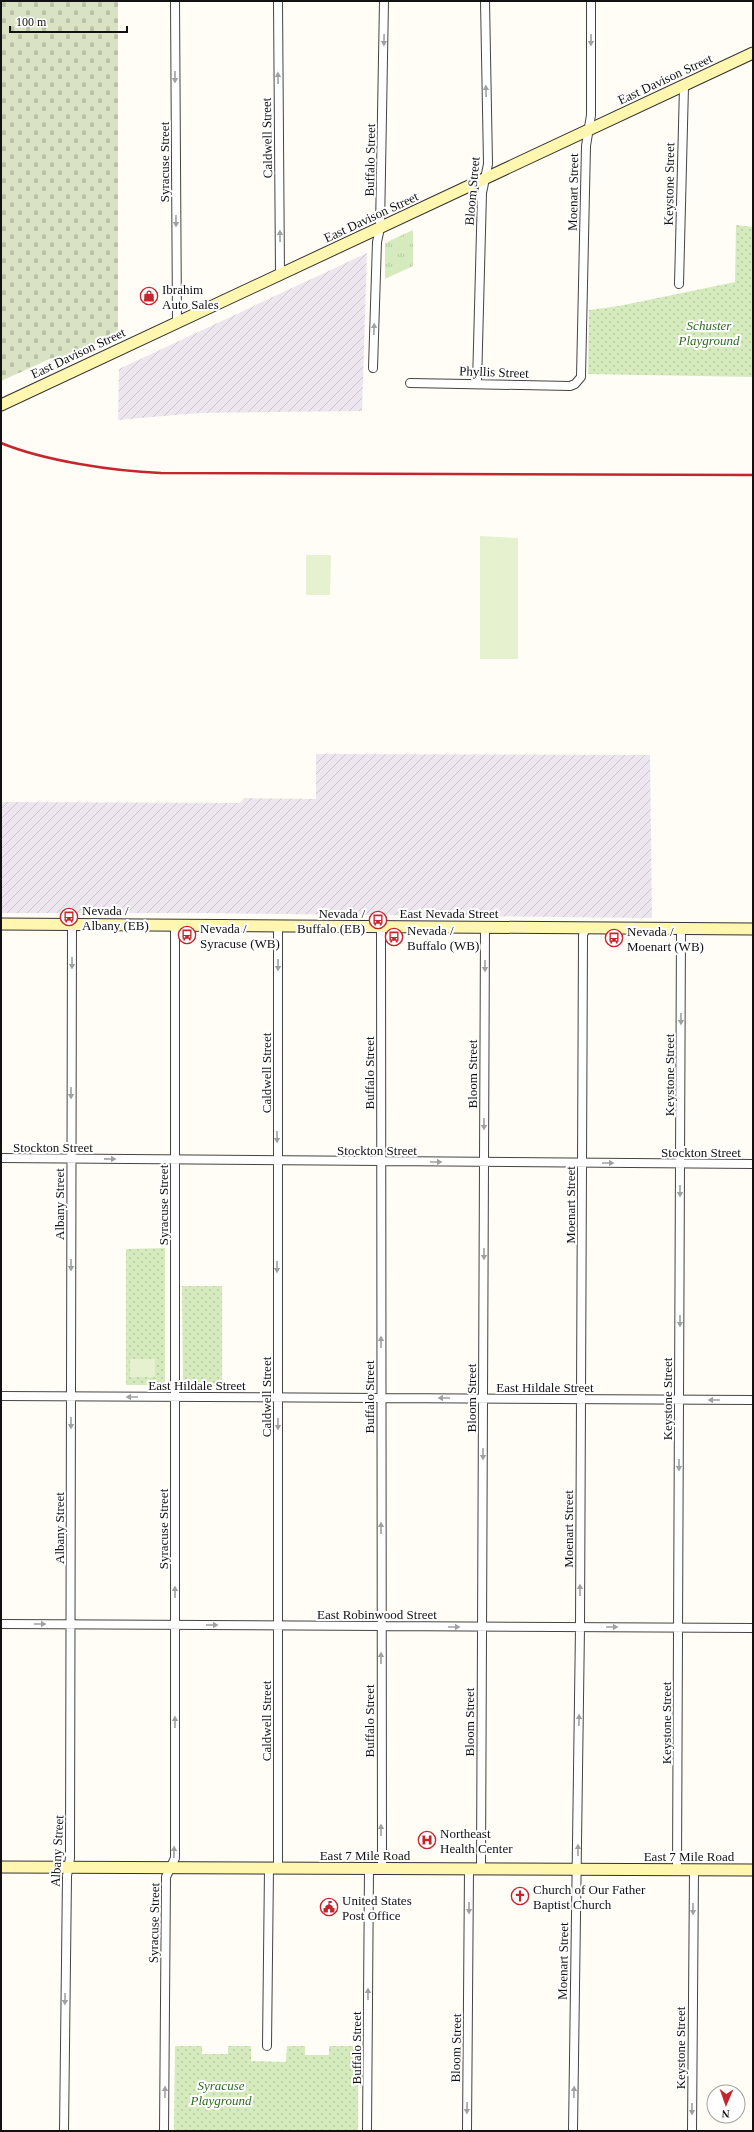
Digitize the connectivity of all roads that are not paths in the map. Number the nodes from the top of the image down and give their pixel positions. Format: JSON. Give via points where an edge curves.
{"nodes":[{"id":1,"x":175,"y":1,"type":"edge"},
{"id":2,"x":278,"y":1,"type":"edge"},
{"id":3,"x":384,"y":1,"type":"edge"},
{"id":4,"x":485,"y":1,"type":"edge"},
{"id":5,"x":591,"y":1,"type":"edge"},
{"id":6,"x":753,"y":53,"type":"edge"},
{"id":7,"x":684,"y":86,"type":"junction"},
{"id":8,"x":589,"y":130,"type":"junction"},
{"id":9,"x":484,"y":179,"type":"junction"},
{"id":10,"x":380,"y":228,"type":"junction"},
{"id":11,"x":280,"y":275,"type":"junction"},
{"id":12,"x":679,"y":284,"type":"dead end"},
{"id":13,"x":177,"y":322,"type":"junction"},
{"id":14,"x":373,"y":368,"type":"dead end"},
{"id":15,"x":410,"y":382,"type":"dead end"},
{"id":16,"x":577,"y":382,"type":"joint"},
{"id":17,"x":477,"y":384,"type":"junction"},
{"id":18,"x":1,"y":405,"type":"edge"},
{"id":19,"x":1,"y":924,"type":"edge"},
{"id":20,"x":72,"y":924,"type":"junction"},
{"id":21,"x":175,"y":925,"type":"junction"},
{"id":22,"x":278,"y":926,"type":"junction"},
{"id":23,"x":381,"y":926,"type":"junction"},
{"id":24,"x":485,"y":927,"type":"junction"},
{"id":25,"x":586,"y":928,"type":"junction"},
{"id":26,"x":681,"y":928,"type":"junction"},
{"id":27,"x":753,"y":929,"type":"edge"},
{"id":28,"x":1,"y":1158,"type":"edge"},
{"id":29,"x":71,"y":1159,"type":"junction"},
{"id":30,"x":175,"y":1160,"type":"junction"},
{"id":31,"x":277,"y":1161,"type":"junction"},
{"id":32,"x":381,"y":1162,"type":"junction"},
{"id":33,"x":484,"y":1162,"type":"junction"},
{"id":34,"x":582,"y":1163,"type":"junction"},
{"id":35,"x":680,"y":1164,"type":"junction"},
{"id":36,"x":753,"y":1164,"type":"edge"},
{"id":37,"x":1,"y":1396,"type":"edge"},
{"id":38,"x":71,"y":1396,"type":"junction"},
{"id":39,"x":175,"y":1397,"type":"junction"},
{"id":40,"x":278,"y":1397,"type":"junction"},
{"id":41,"x":381,"y":1398,"type":"junction"},
{"id":42,"x":483,"y":1399,"type":"junction"},
{"id":43,"x":581,"y":1399,"type":"junction"},
{"id":44,"x":679,"y":1400,"type":"junction"},
{"id":45,"x":753,"y":1400,"type":"edge"},
{"id":46,"x":1,"y":1624,"type":"edge"},
{"id":47,"x":71,"y":1624,"type":"junction"},
{"id":48,"x":175,"y":1625,"type":"junction"},
{"id":49,"x":278,"y":1626,"type":"junction"},
{"id":50,"x":381,"y":1626,"type":"junction"},
{"id":51,"x":482,"y":1627,"type":"junction"},
{"id":52,"x":580,"y":1627,"type":"junction"},
{"id":53,"x":678,"y":1628,"type":"junction"},
{"id":54,"x":753,"y":1628,"type":"edge"},
{"id":55,"x":1,"y":1867,"type":"edge"},
{"id":56,"x":69,"y":1867,"type":"junction"},
{"id":57,"x":273,"y":1868,"type":"junction"},
{"id":58,"x":369,"y":1868,"type":"junction"},
{"id":59,"x":170,"y":1869,"type":"junction"},
{"id":60,"x":382,"y":1869,"type":"junction"},
{"id":61,"x":469,"y":1869,"type":"junction"},
{"id":62,"x":481,"y":1869,"type":"junction"},
{"id":63,"x":576,"y":1869,"type":"junction"},
{"id":64,"x":677,"y":1870,"type":"junction"},
{"id":65,"x":694,"y":1870,"type":"junction"},
{"id":66,"x":753,"y":1870,"type":"edge"},
{"id":67,"x":267,"y":2046,"type":"dead end"},
{"id":68,"x":64,"y":2131,"type":"edge"},
{"id":69,"x":164,"y":2131,"type":"edge"},
{"id":70,"x":367,"y":2131,"type":"edge"},
{"id":71,"x":467,"y":2131,"type":"edge"},
{"id":72,"x":573,"y":2131,"type":"edge"},
{"id":73,"x":692,"y":2131,"type":"edge"}],
"edges":[{"from":1,"to":13,"type":"street","name":"Syracuse Street","one_way":true},
{"from":11,"to":2,"type":"street","name":"Caldwell Street","one_way":true},
{"from":3,"to":10,"type":"street","name":"Buffalo Street","one_way":true},
{"from":9,"to":4,"type":"street","name":"Bloom Street","one_way":true,"via":[[488,164]]},
{"from":5,"to":8,"type":"street","name":"Moenart Street","one_way":true},
{"from":6,"to":7,"type":"street","name":"East Davison Street"},
{"from":7,"to":8,"type":"street","name":"East Davison Street"},
{"from":7,"to":12,"type":"street","name":"Keystone Street"},
{"from":8,"to":9,"type":"street","name":"East Davison Street"},
{"from":8,"to":16,"type":"street","name":"Moenart Street","via":[[586,146],[581,377]]},
{"from":9,"to":10,"type":"street","name":"East Davison Street"},
{"from":9,"to":17,"type":"street","name":"Bloom Street"},
{"from":10,"to":11,"type":"street","name":"East Davison Street"},
{"from":14,"to":10,"type":"street","name":"Buffalo Street","one_way":true,"via":[[377,242]]},
{"from":11,"to":13,"type":"street","name":"East Davison Street"},
{"from":13,"to":18,"type":"street","name":"East Davison Street"},
{"from":15,"to":17,"type":"street","name":"Phyllis Street"},
{"from":16,"to":17,"type":"street","name":"Phyllis Street","via":[[570,386]]},
{"from":19,"to":20,"type":"street","name":"East Nevada Street"},
{"from":20,"to":21,"type":"street","name":"East Nevada Street"},
{"from":20,"to":29,"type":"street","name":"Albany Street","one_way":true},
{"from":21,"to":22,"type":"street","name":"East Nevada Street"},
{"from":21,"to":30,"type":"street","name":"Syracuse Street"},
{"from":22,"to":23,"type":"street","name":"East Nevada Street"},
{"from":22,"to":31,"type":"street","name":"Caldwell Street","one_way":true},
{"from":23,"to":24,"type":"street","name":"East Nevada Street"},
{"from":23,"to":32,"type":"street","name":"Buffalo Street"},
{"from":24,"to":25,"type":"street","name":"East Nevada Street"},
{"from":24,"to":33,"type":"street","name":"Bloom Street","one_way":true},
{"from":25,"to":26,"type":"street","name":"East Nevada Street"},
{"from":25,"to":34,"type":"street","name":"Moenart Street","via":[[583,932]]},
{"from":26,"to":27,"type":"street","name":"East Nevada Street"},
{"from":26,"to":35,"type":"street","name":"Keystone Street","one_way":true},
{"from":28,"to":29,"type":"street","name":"Stockton Street"},
{"from":29,"to":30,"type":"street","name":"Stockton Street","one_way":true},
{"from":29,"to":38,"type":"street","name":"Albany Street","one_way":true},
{"from":30,"to":31,"type":"street","name":"Stockton Street"},
{"from":30,"to":39,"type":"street","name":"Syracuse Street"},
{"from":31,"to":32,"type":"street","name":"Stockton Street"},
{"from":31,"to":40,"type":"street","name":"Caldwell Street","one_way":true},
{"from":32,"to":33,"type":"street","name":"Stockton Street","one_way":true},
{"from":41,"to":32,"type":"street","name":"Buffalo Street","one_way":true},
{"from":33,"to":34,"type":"street","name":"Stockton Street"},
{"from":33,"to":42,"type":"street","name":"Bloom Street","one_way":true},
{"from":34,"to":35,"type":"street","name":"Stockton Street","one_way":true},
{"from":34,"to":43,"type":"street","name":"Moenart Street"},
{"from":35,"to":36,"type":"street","name":"Stockton Street"},
{"from":35,"to":44,"type":"street","name":"Keystone Street","one_way":true},
{"from":37,"to":38,"type":"street","name":"East Hildale Street"},
{"from":39,"to":38,"type":"street","name":"East Hildale Street","one_way":true},
{"from":38,"to":47,"type":"street","name":"Albany Street","one_way":true},
{"from":39,"to":40,"type":"street","name":"East Hildale Street"},
{"from":48,"to":39,"type":"street","name":"Syracuse Street","one_way":true},
{"from":40,"to":41,"type":"street","name":"East Hildale Street"},
{"from":40,"to":49,"type":"street","name":"Caldwell Street","one_way":true},
{"from":42,"to":41,"type":"street","name":"East Hildale Street","one_way":true},
{"from":50,"to":41,"type":"street","name":"Buffalo Street","one_way":true},
{"from":42,"to":43,"type":"street","name":"East Hildale Street"},
{"from":42,"to":51,"type":"street","name":"Bloom Street","one_way":true},
{"from":43,"to":44,"type":"street","name":"East Hildale Street"},
{"from":52,"to":43,"type":"street","name":"Moenart Street","one_way":true},
{"from":45,"to":44,"type":"street","name":"East Hildale Street","one_way":true},
{"from":44,"to":53,"type":"street","name":"Keystone Street","one_way":true},
{"from":46,"to":47,"type":"street","name":"East Robinwood Street","one_way":true},
{"from":47,"to":48,"type":"street","name":"East Robinwood Street"},
{"from":47,"to":56,"type":"street","name":"Albany Street"},
{"from":48,"to":49,"type":"street","name":"East Robinwood Street","one_way":true},
{"from":59,"to":48,"type":"street","name":"Syracuse Street","one_way":true,"via":[[174,1858]]},
{"from":49,"to":50,"type":"street","name":"East Robinwood Street"},
{"from":49,"to":57,"type":"street","name":"Caldwell Street"},
{"from":50,"to":51,"type":"street","name":"East Robinwood Street","one_way":true},
{"from":60,"to":50,"type":"street","name":"Buffalo Street","one_way":true},
{"from":51,"to":52,"type":"street","name":"East Robinwood Street"},
{"from":51,"to":62,"type":"street","name":"Bloom Street"},
{"from":52,"to":53,"type":"street","name":"East Robinwood Street","one_way":true},
{"from":63,"to":52,"type":"street","name":"Moenart Street","one_way":true},
{"from":53,"to":54,"type":"street","name":"East Robinwood Street"},
{"from":53,"to":64,"type":"street","name":"Keystone Street"},
{"from":55,"to":56,"type":"street","name":"East 7 Mile Road"},
{"from":56,"to":59,"type":"street","name":"East 7 Mile Road"},
{"from":56,"to":68,"type":"street","name":"Albany Street","one_way":true},
{"from":57,"to":58,"type":"street","name":"East 7 Mile Road"},
{"from":57,"to":59,"type":"street","name":"East 7 Mile Road"},
{"from":57,"to":67,"type":"street","name":"Caldwell Street"},
{"from":58,"to":60,"type":"street","name":"East 7 Mile Road"},
{"from":70,"to":58,"type":"street","name":"Buffalo Street","one_way":true},
{"from":69,"to":59,"type":"street","name":"Syracuse Street","one_way":true,"via":[[166,1877]]},
{"from":60,"to":61,"type":"street","name":"East 7 Mile Road"},
{"from":61,"to":62,"type":"street","name":"East 7 Mile Road"},
{"from":61,"to":71,"type":"street","name":"Bloom Street","one_way":true},
{"from":62,"to":63,"type":"street","name":"East 7 Mile Road"},
{"from":63,"to":64,"type":"street","name":"East 7 Mile Road"},
{"from":72,"to":63,"type":"street","name":"Moenart Street","one_way":true},
{"from":64,"to":65,"type":"street","name":"East 7 Mile Road"},
{"from":65,"to":66,"type":"street","name":"East 7 Mile Road"},
{"from":65,"to":73,"type":"street","name":"Keystone Street","one_way":true}]}
